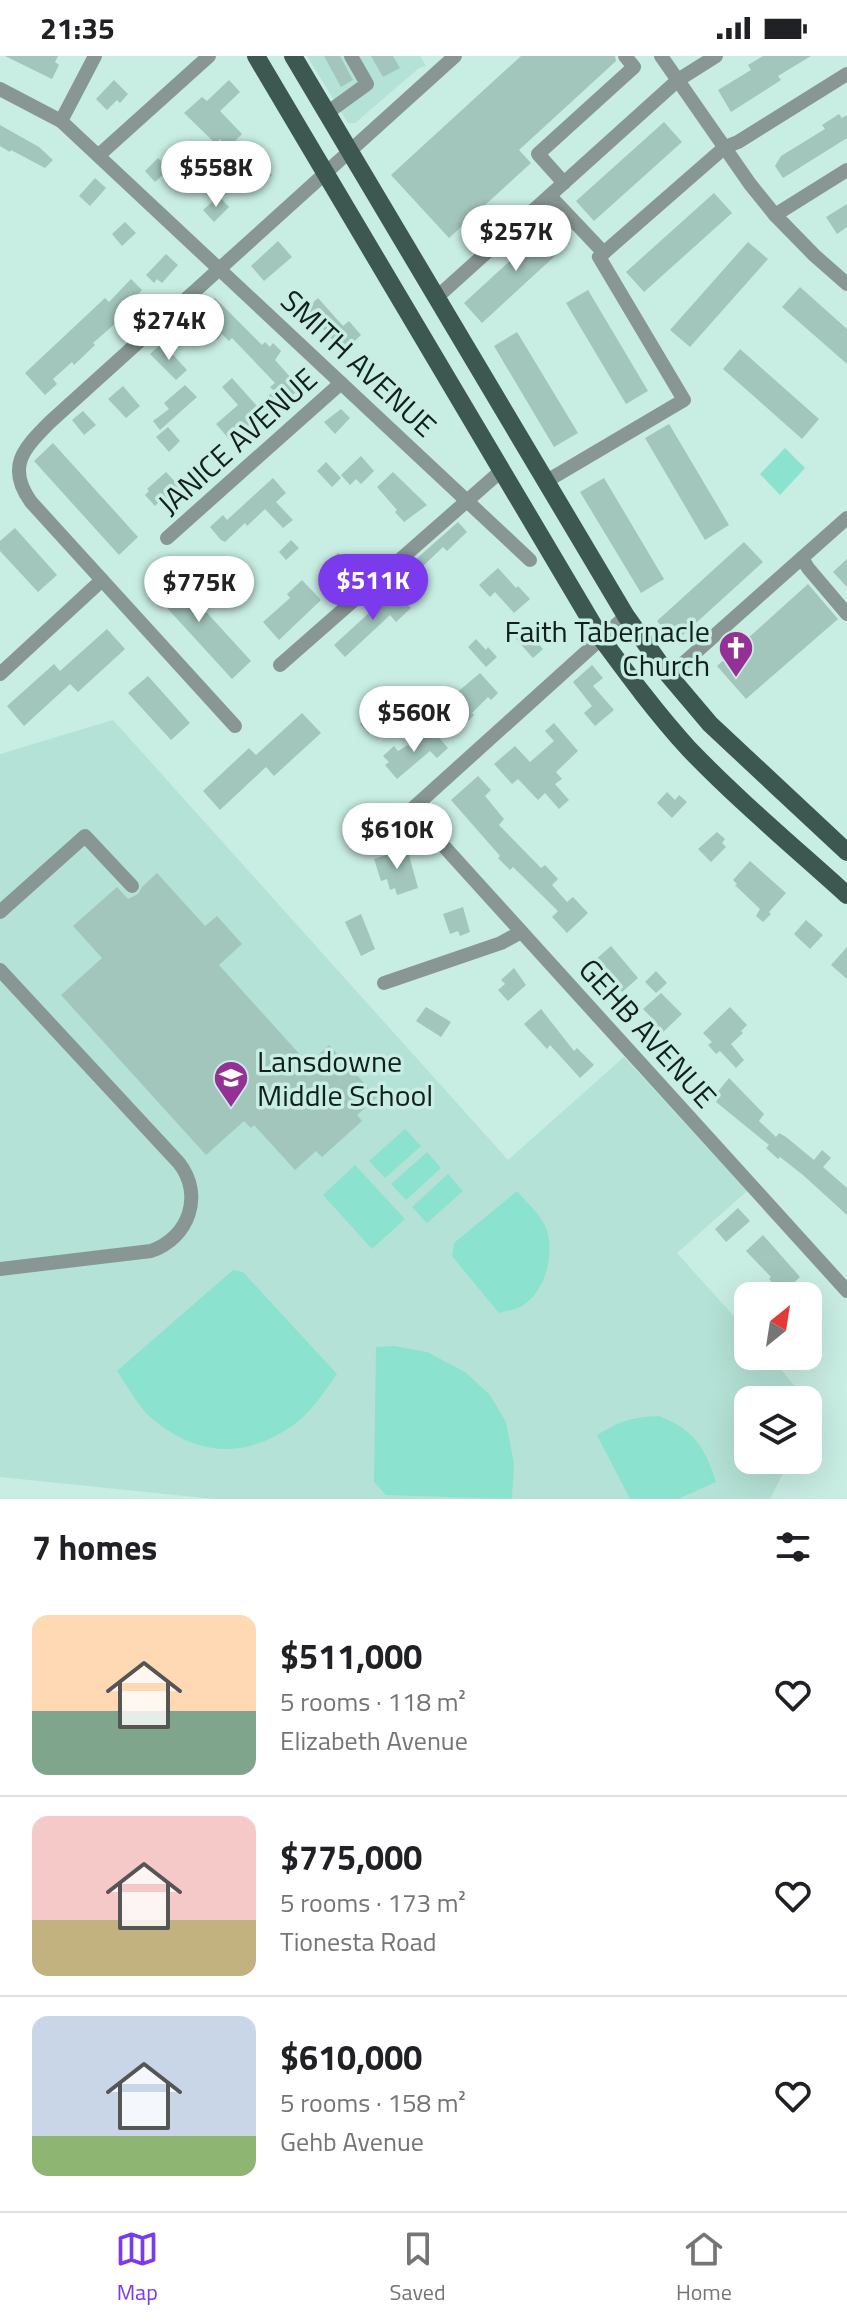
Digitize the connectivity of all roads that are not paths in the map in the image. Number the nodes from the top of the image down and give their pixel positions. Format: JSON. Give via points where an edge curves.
{"nodes":[{"id":1,"x":95,"y":56,"type":"edge"},
{"id":2,"x":209,"y":56,"type":"edge"},
{"id":3,"x":256,"y":56,"type":"edge"},
{"id":4,"x":293,"y":56,"type":"edge"},
{"id":5,"x":351,"y":56,"type":"edge"},
{"id":6,"x":625,"y":56,"type":"edge"},
{"id":7,"x":661,"y":56,"type":"edge"},
{"id":8,"x":716,"y":56,"type":"edge"},
{"id":9,"x":447,"y":58,"type":"edge"},
{"id":10,"x":847,"y":74,"type":"edge"},
{"id":11,"x":678,"y":80,"type":"junction"},
{"id":12,"x":0,"y":89,"type":"edge"},
{"id":13,"x":327,"y":113,"type":"junction"},
{"id":14,"x":61,"y":121,"type":"junction"},
{"id":15,"x":725,"y":147,"type":"junction"},
{"id":16,"x":350,"y":150,"type":"junction"},
{"id":17,"x":99,"y":155,"type":"junction"},
{"id":18,"x":847,"y":170,"type":"edge"},
{"id":19,"x":325,"y":173,"type":"junction"},
{"id":20,"x":564,"y":183,"type":"junction"},
{"id":21,"x":550,"y":196,"type":"junction"},
{"id":22,"x":775,"y":215,"type":"junction"},
{"id":23,"x":604,"y":253,"type":"junction"},
{"id":24,"x":221,"y":269,"type":"junction"},
{"id":25,"x":847,"y":284,"type":"edge"},
{"id":26,"x":436,"y":298,"type":"junction"},
{"id":27,"x":341,"y":383,"type":"junction"},
{"id":28,"x":501,"y":471,"type":"junction"},
{"id":29,"x":545,"y":482,"type":"junction"},
{"id":30,"x":467,"y":501,"type":"junction"},
{"id":31,"x":847,"y":518,"type":"edge"},
{"id":32,"x":167,"y":538,"type":"dead end"},
{"id":33,"x":802,"y":558,"type":"junction"},
{"id":34,"x":530,"y":560,"type":"dead end"},
{"id":35,"x":102,"y":580,"type":"junction"},
{"id":36,"x":847,"y":614,"type":"edge"},
{"id":37,"x":626,"y":616,"type":"junction"},
{"id":38,"x":601,"y":638,"type":"junction"},
{"id":39,"x":280,"y":665,"type":"dead end"},
{"id":40,"x":666,"y":672,"type":"junction"},
{"id":41,"x":0,"y":674,"type":"edge"},
{"id":42,"x":235,"y":726,"type":"dead end"},
{"id":43,"x":847,"y":852,"type":"edge"},
{"id":44,"x":132,"y":886,"type":"dead end"},
{"id":45,"x":847,"y":895,"type":"edge"},
{"id":46,"x":0,"y":912,"type":"edge"},
{"id":47,"x":521,"y":932,"type":"junction"},
{"id":48,"x":0,"y":970,"type":"edge"},
{"id":49,"x":384,"y":983,"type":"dead end"},
{"id":50,"x":0,"y":1269,"type":"edge"},
{"id":51,"x":847,"y":1291,"type":"edge"}],
"edges":[{"from":1,"to":14,"type":"street"},
{"from":2,"to":17,"type":"street"},
{"from":3,"to":19,"type":"main road"},
{"from":4,"to":13,"type":"main road"},
{"from":5,"to":13,"type":"street","via":[[367,84]]},
{"from":6,"to":20,"type":"street","via":[[634,67],[538,154]]},
{"from":7,"to":11,"type":"street"},
{"from":8,"to":11,"type":"street"},
{"from":9,"to":16,"type":"street"},
{"from":10,"to":15,"type":"street"},
{"from":11,"to":15,"type":"street"},
{"from":11,"to":20,"type":"street"},
{"from":12,"to":14,"type":"street","name":"SMITH AVENUE"},
{"from":13,"to":16,"type":"main road"},
{"from":14,"to":17,"type":"street","name":"SMITH AVENUE"},
{"from":15,"to":22,"type":"street"},
{"from":15,"to":23,"type":"street"},
{"from":16,"to":19,"type":"street"},
{"from":16,"to":26,"type":"main road"},
{"from":17,"to":24,"type":"street","name":"SMITH AVENUE"},
{"from":18,"to":22,"type":"street"},
{"from":19,"to":24,"type":"street"},
{"from":19,"to":28,"type":"main road"},
{"from":20,"to":21,"type":"street"},
{"from":21,"to":23,"type":"street"},
{"from":21,"to":26,"type":"street"},
{"from":22,"to":25,"type":"street"},
{"from":23,"to":29,"type":"street","via":[[599,257],[684,400]]},
{"from":24,"to":27,"type":"street","name":"SMITH AVENUE"},
{"from":24,"to":35,"type":"street","via":[[50,422],[23,453],[18,479],[22,489]]},
{"from":26,"to":29,"type":"main road"},
{"from":27,"to":30,"type":"street","name":"SMITH AVENUE"},
{"from":27,"to":32,"type":"street","name":"JANICE AVENUE"},
{"from":28,"to":30,"type":"street"},
{"from":28,"to":38,"type":"main road"},
{"from":29,"to":37,"type":"main road"},
{"from":30,"to":34,"type":"street","name":"SMITH AVENUE"},
{"from":30,"to":39,"type":"street"},
{"from":31,"to":33,"type":"street"},
{"from":33,"to":36,"type":"street"},
{"from":33,"to":40,"type":"street","via":[[678,668]]},
{"from":35,"to":41,"type":"street"},
{"from":35,"to":42,"type":"street"},
{"from":37,"to":38,"type":"street"},
{"from":37,"to":40,"type":"main road"},
{"from":38,"to":45,"type":"main road","via":[[687,747]]},
{"from":38,"to":47,"type":"street","name":"GEHB AVENUE","via":[[411,810]]},
{"from":40,"to":43,"type":"main road","via":[[710,724]]},
{"from":44,"to":46,"type":"street","via":[[85,836]]},
{"from":47,"to":49,"type":"street"},
{"from":47,"to":51,"type":"street","name":"GEHB AVENUE"},
{"from":48,"to":50,"type":"street","via":[[179,1163],[192,1194],[183,1226],[166,1246]]}]}
